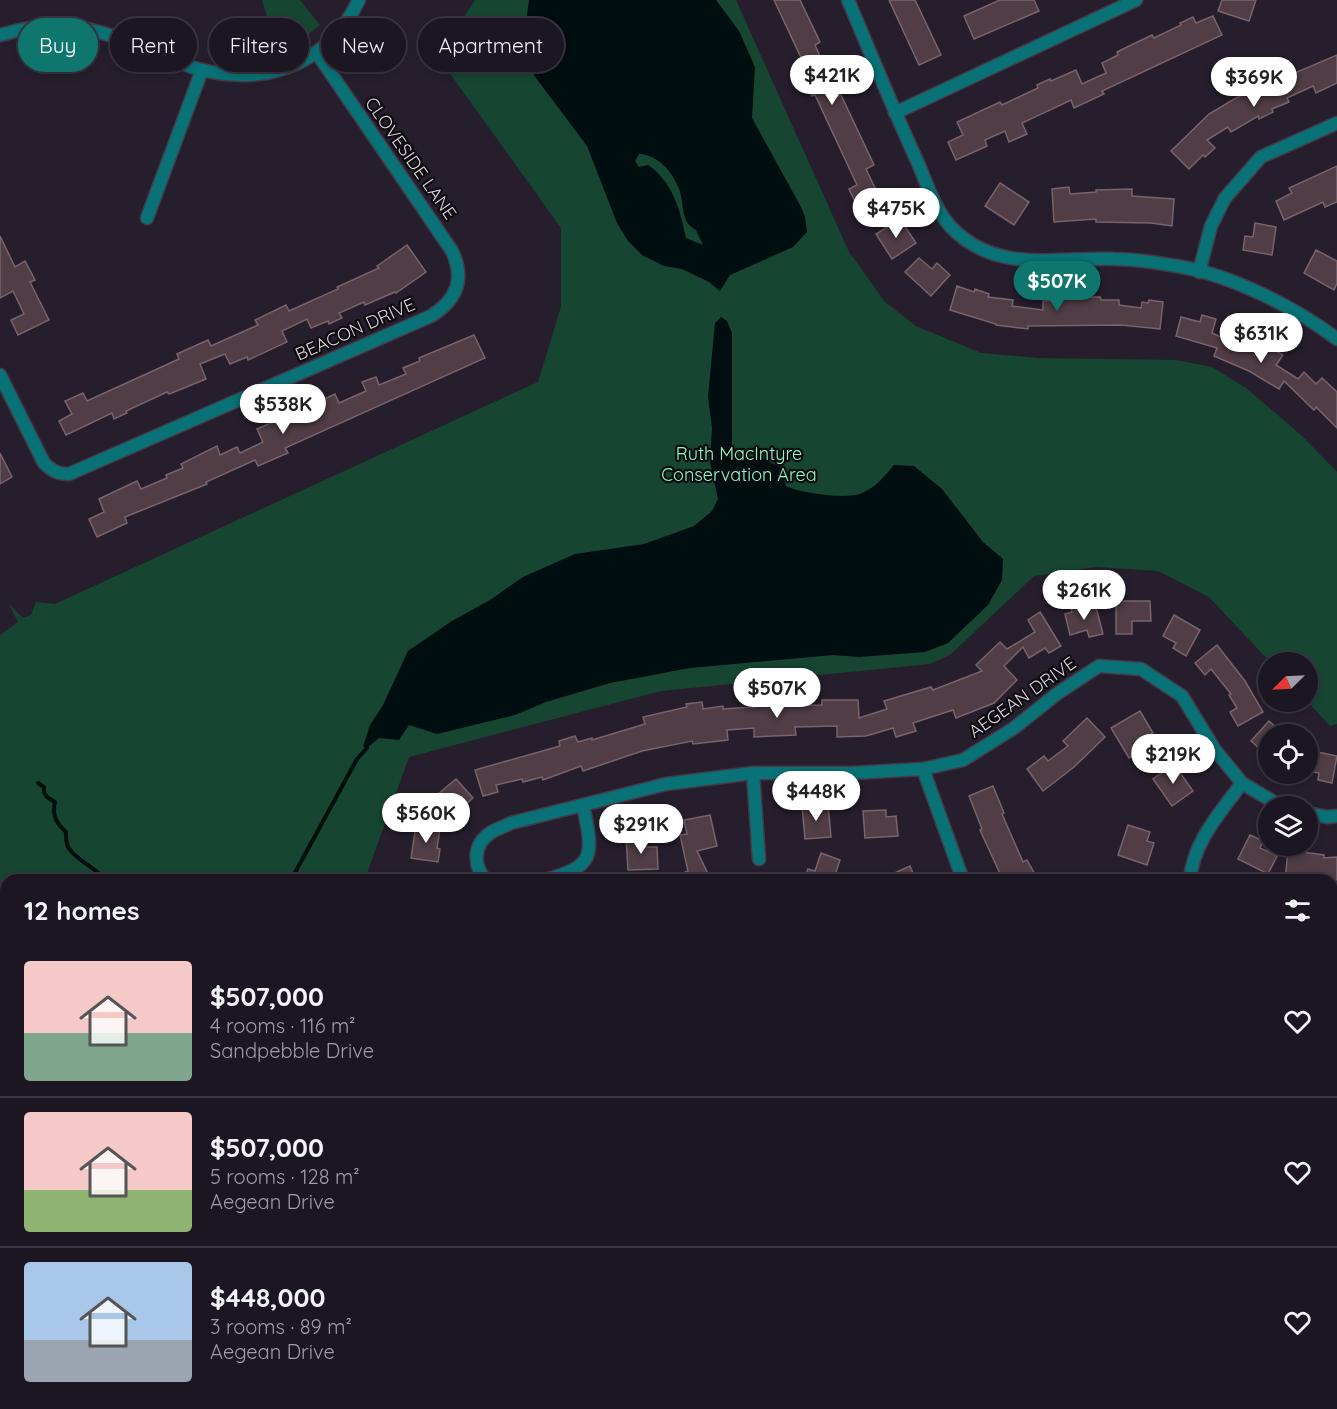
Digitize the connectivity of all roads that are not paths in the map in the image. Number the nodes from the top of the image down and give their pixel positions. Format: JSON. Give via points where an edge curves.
{"nodes":[{"id":1,"x":359,"y":0,"type":"edge"},
{"id":2,"x":848,"y":0,"type":"edge"},
{"id":3,"x":1136,"y":0,"type":"edge"},
{"id":4,"x":0,"y":35,"type":"edge"},
{"id":5,"x":317,"y":53,"type":"junction"},
{"id":6,"x":202,"y":70,"type":"junction"},
{"id":7,"x":895,"y":113,"type":"junction"},
{"id":8,"x":1337,"y":123,"type":"edge"},
{"id":9,"x":147,"y":218,"type":"dead end"},
{"id":10,"x":1199,"y":272,"type":"junction"},
{"id":11,"x":457,"y":288,"type":"joint"},
{"id":12,"x":1337,"y":339,"type":"edge"},
{"id":13,"x":0,"y":375,"type":"edge"},
{"id":14,"x":923,"y":769,"type":"junction"},
{"id":15,"x":753,"y":773,"type":"junction"},
{"id":16,"x":1242,"y":783,"type":"junction"},
{"id":17,"x":1264,"y":796,"type":"edge"},
{"id":18,"x":583,"y":805,"type":"junction"},
{"id":19,"x":1318,"y":815,"type":"edge"},
{"id":20,"x":1337,"y":816,"type":"edge"},
{"id":21,"x":759,"y":859,"type":"dead end"},
{"id":22,"x":480,"y":874,"type":"edge"},
{"id":23,"x":567,"y":874,"type":"edge"},
{"id":24,"x":961,"y":874,"type":"edge"},
{"id":25,"x":1190,"y":874,"type":"edge"}],
"edges":[{"from":1,"to":5,"type":"street","via":[[350,18]]},
{"from":2,"to":7,"type":"street"},
{"from":3,"to":7,"type":"street"},
{"from":4,"to":6,"type":"street","via":[[44,26],[67,26],[124,40]]},
{"from":5,"to":6,"type":"street","via":[[268,73],[243,75]]},
{"from":5,"to":11,"type":"street","name":"CLOVESIDE LANE","via":[[452,251],[459,275]]},
{"from":6,"to":9,"type":"street"},
{"from":7,"to":10,"type":"street","via":[[939,209],[950,226],[970,244],[1008,259],[1116,259]]},
{"from":8,"to":10,"type":"street","via":[[1261,157],[1225,198],[1211,226]]},
{"from":10,"to":12,"type":"street","via":[[1269,297]]},
{"from":11,"to":13,"type":"street","name":"BEACON DRIVE","via":[[447,305],[431,316],[69,474],[59,474],[44,463]]},
{"from":14,"to":15,"type":"street","name":"AEGEAN DRIVE"},
{"from":14,"to":16,"type":"street","name":"AEGEAN DRIVE","via":[[963,760],[1099,666],[1142,669],[1182,696],[1215,750]]},
{"from":14,"to":24,"type":"street"},
{"from":15,"to":18,"type":"street","name":"AEGEAN DRIVE","via":[[666,784]]},
{"from":15,"to":21,"type":"street"},
{"from":16,"to":17,"type":"street","name":"AEGEAN DRIVE"},
{"from":16,"to":25,"type":"street","via":[[1211,825]]},
{"from":18,"to":22,"type":"street","name":"AEGEAN DRIVE","via":[[511,823],[489,834],[479,845],[476,860]]},
{"from":18,"to":23,"type":"street","via":[[590,847],[584,862]]},
{"from":19,"to":20,"type":"street"}]}
